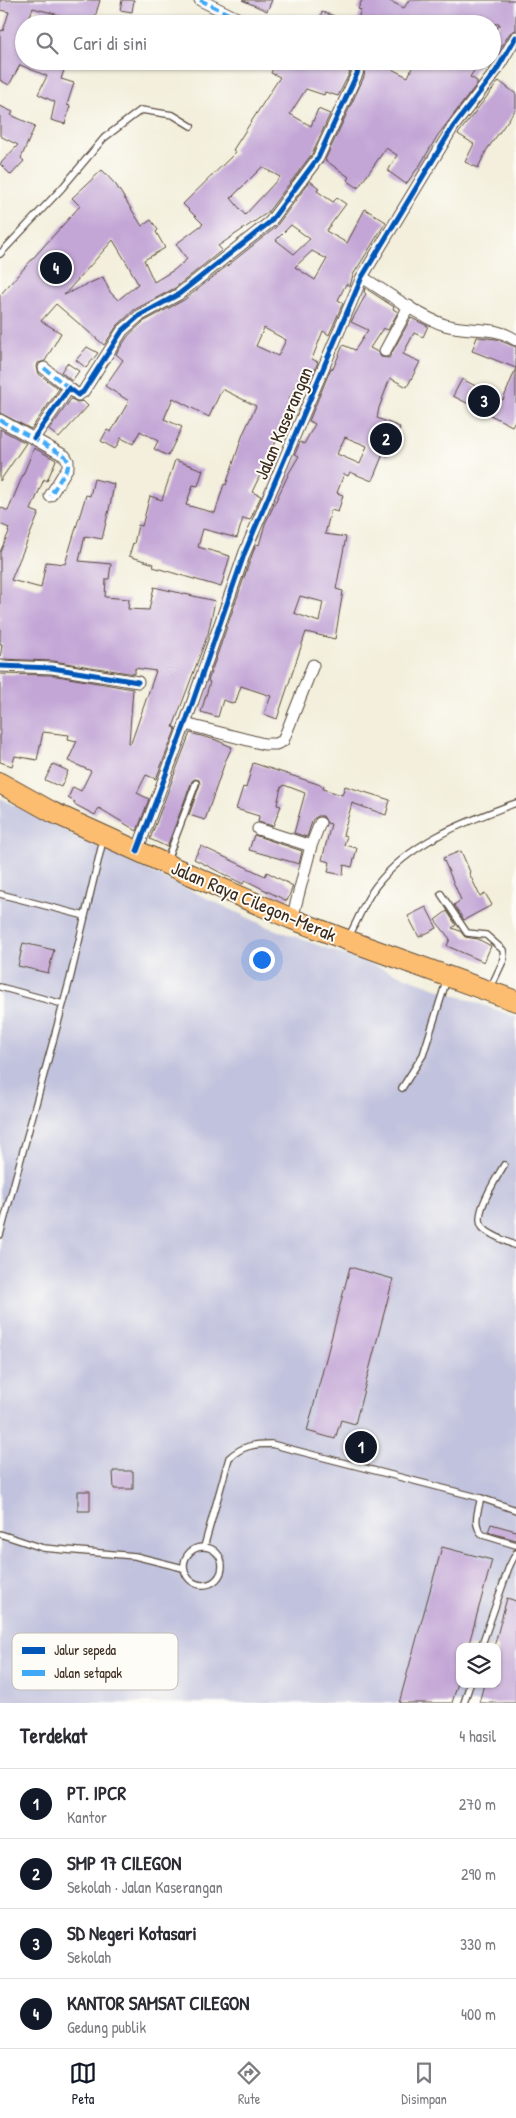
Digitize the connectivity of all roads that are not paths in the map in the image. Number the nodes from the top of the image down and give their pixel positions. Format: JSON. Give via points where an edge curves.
{"nodes":[{"id":1,"x":200,"y":0,"type":"edge"},
{"id":2,"x":231,"y":15,"type":"edge"},
{"id":3,"x":516,"y":37,"type":"edge"},
{"id":4,"x":501,"y":62,"type":"edge"},
{"id":5,"x":358,"y":70,"type":"edge"},
{"id":6,"x":497,"y":70,"type":"edge"},
{"id":7,"x":191,"y":126,"type":"dead end"},
{"id":8,"x":0,"y":254,"type":"edge"},
{"id":9,"x":362,"y":277,"type":"junction"},
{"id":10,"x":409,"y":306,"type":"junction"},
{"id":11,"x":516,"y":340,"type":"edge"},
{"id":12,"x":386,"y":351,"type":"dead end"},
{"id":13,"x":44,"y":368,"type":"dead end"},
{"id":14,"x":69,"y":388,"type":"junction"},
{"id":15,"x":0,"y":420,"type":"edge"},
{"id":16,"x":34,"y":438,"type":"junction"},
{"id":17,"x":50,"y":496,"type":"dead end"},
{"id":18,"x":313,"y":665,"type":"dead end"},
{"id":19,"x":0,"y":666,"type":"edge"},
{"id":20,"x":138,"y":682,"type":"dead end"},
{"id":21,"x":185,"y":724,"type":"junction"},
{"id":22,"x":0,"y":783,"type":"edge"},
{"id":23,"x":196,"y":783,"type":"dead end"},
{"id":24,"x":516,"y":803,"type":"edge"},
{"id":25,"x":320,"y":823,"type":"dead end"},
{"id":26,"x":258,"y":829,"type":"dead end"},
{"id":27,"x":104,"y":836,"type":"junction"},
{"id":28,"x":311,"y":846,"type":"junction"},
{"id":29,"x":137,"y":851,"type":"junction"},
{"id":30,"x":166,"y":864,"type":"junction"},
{"id":31,"x":0,"y":894,"type":"edge"},
{"id":32,"x":441,"y":894,"type":"dead end"},
{"id":33,"x":85,"y":916,"type":"junction"},
{"id":34,"x":292,"y":919,"type":"junction"},
{"id":35,"x":347,"y":940,"type":"junction"},
{"id":36,"x":447,"y":977,"type":"junction"},
{"id":37,"x":0,"y":986,"type":"edge"},
{"id":38,"x":489,"y":991,"type":"junction"},
{"id":39,"x":516,"y":1001,"type":"edge"},
{"id":40,"x":63,"y":1004,"type":"junction"},
{"id":41,"x":402,"y":1088,"type":"dead end"},
{"id":42,"x":504,"y":1164,"type":"dead end"},
{"id":43,"x":0,"y":1235,"type":"edge"},
{"id":44,"x":516,"y":1246,"type":"edge"},
{"id":45,"x":481,"y":1498,"type":"junction"},
{"id":46,"x":516,"y":1510,"type":"edge"},
{"id":47,"x":0,"y":1534,"type":"edge"},
{"id":48,"x":516,"y":1545,"type":"edge"},
{"id":49,"x":204,"y":1547,"type":"junction"},
{"id":50,"x":516,"y":1553,"type":"edge"},
{"id":51,"x":183,"y":1568,"type":"junction"},
{"id":52,"x":482,"y":1643,"type":"edge"},
{"id":53,"x":469,"y":1688,"type":"edge"},
{"id":54,"x":464,"y":1703,"type":"edge"}],
"edges":[{"from":1,"to":2,"type":"street"},
{"from":3,"to":4,"type":"street","name":"Jalan Kaserangan"},
{"from":5,"to":14,"type":"street","via":[[318,158],[270,222],[179,294],[130,322],[82,394],[78,395]]},
{"from":6,"to":9,"type":"street","name":"Jalan Kaserangan","via":[[453,127]]},
{"from":7,"to":8,"type":"lane","via":[[173,115],[141,110],[104,138]]},
{"from":9,"to":10,"type":"street"},
{"from":9,"to":21,"type":"street","name":"Jalan Kaserangan","via":[[245,552]]},
{"from":10,"to":11,"type":"street","via":[[445,325],[495,330]]},
{"from":10,"to":12,"type":"street"},
{"from":13,"to":14,"type":"street"},
{"from":14,"to":16,"type":"street"},
{"from":15,"to":16,"type":"street"},
{"from":16,"to":17,"type":"street","via":[[68,461],[68,467]]},
{"from":18,"to":21,"type":"street","via":[[283,741],[264,744]]},
{"from":19,"to":20,"type":"street","via":[[52,668]]},
{"from":21,"to":29,"type":"street","name":"Jalan Kaserangan"},
{"from":22,"to":27,"type":"highway","name":"Jalan Raya Cilegon-Merak"},
{"from":23,"to":30,"type":"lane"},
{"from":24,"to":35,"type":"lane","via":[[447,831],[420,846],[376,886]]},
{"from":25,"to":28,"type":"street"},
{"from":26,"to":28,"type":"street"},
{"from":27,"to":29,"type":"highway","name":"Jalan Raya Cilegon-Merak"},
{"from":27,"to":33,"type":"lane"},
{"from":28,"to":34,"type":"street"},
{"from":29,"to":30,"type":"highway","name":"Jalan Raya Cilegon-Merak"},
{"from":30,"to":34,"type":"highway","name":"Jalan Raya Cilegon-Merak"},
{"from":31,"to":33,"type":"lane"},
{"from":32,"to":38,"type":"lane","via":[[467,933],[486,935],[503,950],[504,959]]},
{"from":33,"to":40,"type":"lane"},
{"from":34,"to":35,"type":"highway","name":"Jalan Raya Cilegon-Merak"},
{"from":35,"to":36,"type":"highway","name":"Jalan Raya Cilegon-Merak"},
{"from":36,"to":38,"type":"highway","name":"Jalan Raya Cilegon-Merak"},
{"from":36,"to":41,"type":"lane","via":[[423,1055]]},
{"from":37,"to":40,"type":"lane"},
{"from":38,"to":39,"type":"highway","name":"Jalan Raya Cilegon-Merak"},
{"from":40,"to":43,"type":"lane"},
{"from":42,"to":44,"type":"lane","via":[[480,1212],[480,1222],[483,1229]]},
{"from":45,"to":46,"type":"lane"},
{"from":45,"to":48,"type":"lane","via":[[476,1528],[483,1535]]},
{"from":45,"to":49,"type":"lane","via":[[271,1444],[255,1444],[239,1449],[229,1458]]},
{"from":47,"to":51,"type":"lane","via":[[43,1548],[135,1556]]},
{"from":49,"to":51,"type":"lane","via":[[188,1553]]},
{"from":49,"to":51,"type":"lane","via":[[214,1550],[221,1559],[222,1570],[217,1579],[208,1585],[196,1585]]},
{"from":50,"to":52,"type":"lane","via":[[508,1566]]},
{"from":53,"to":54,"type":"lane"}]}
